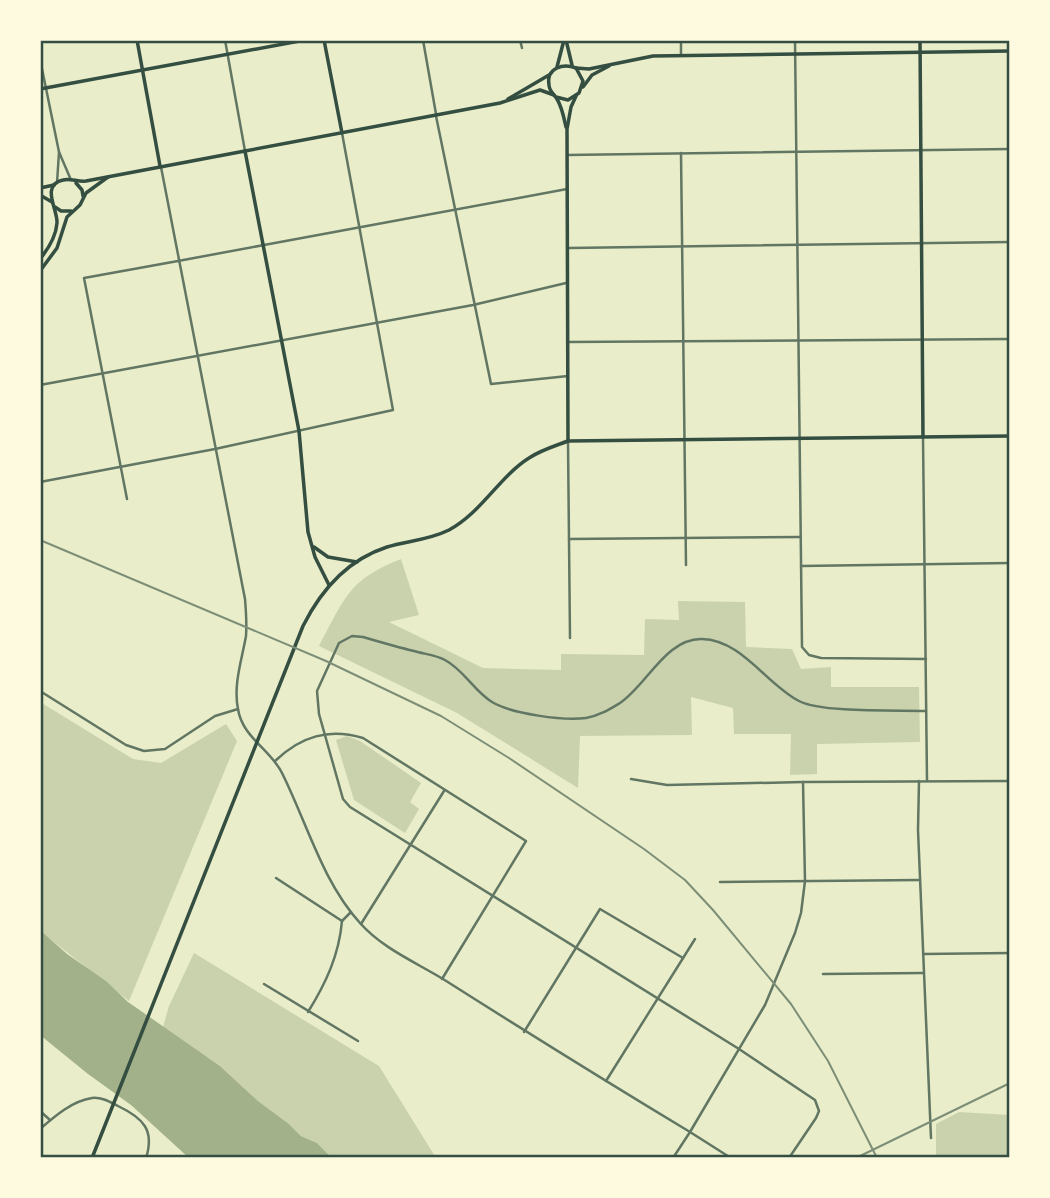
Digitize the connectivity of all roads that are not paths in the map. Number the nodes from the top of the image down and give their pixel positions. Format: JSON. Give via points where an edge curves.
{"nodes":[{"id":1,"x":137,"y":40,"type":"edge"},
{"id":2,"x":225,"y":40,"type":"edge"},
{"id":3,"x":305,"y":40,"type":"edge"},
{"id":4,"x":324,"y":40,"type":"edge"},
{"id":5,"x":423,"y":40,"type":"edge"},
{"id":6,"x":520,"y":40,"type":"edge"},
{"id":7,"x":565,"y":40,"type":"edge"},
{"id":8,"x":681,"y":40,"type":"edge"},
{"id":9,"x":795,"y":40,"type":"edge"},
{"id":10,"x":920,"y":40,"type":"edge"},
{"id":11,"x":522,"y":48,"type":"dead end"},
{"id":12,"x":1010,"y":51,"type":"edge"},
{"id":13,"x":920,"y":52,"type":"junction"},
{"id":14,"x":795,"y":53,"type":"junction"},
{"id":15,"x":227,"y":54,"type":"junction"},
{"id":16,"x":681,"y":55,"type":"junction"},
{"id":17,"x":40,"y":59,"type":"edge"},
{"id":18,"x":617,"y":62,"type":"junction"},
{"id":19,"x":557,"y":67,"type":"junction"},
{"id":20,"x":575,"y":68,"type":"junction"},
{"id":21,"x":143,"y":70,"type":"junction"},
{"id":22,"x":551,"y":74,"type":"junction"},
{"id":23,"x":46,"y":88,"type":"junction"},
{"id":24,"x":40,"y":89,"type":"edge"},
{"id":25,"x":582,"y":89,"type":"junction"},
{"id":26,"x":555,"y":96,"type":"junction"},
{"id":27,"x":576,"y":96,"type":"junction"},
{"id":28,"x":500,"y":103,"type":"junction"},
{"id":29,"x":436,"y":114,"type":"junction"},
{"id":30,"x":567,"y":129,"type":"junction"},
{"id":31,"x":342,"y":133,"type":"junction"},
{"id":32,"x":1010,"y":149,"type":"edge"},
{"id":33,"x":245,"y":150,"type":"junction"},
{"id":34,"x":921,"y":150,"type":"junction"},
{"id":35,"x":59,"y":152,"type":"junction"},
{"id":36,"x":796,"y":152,"type":"junction"},
{"id":37,"x":681,"y":153,"type":"junction"},
{"id":38,"x":567,"y":155,"type":"junction"},
{"id":39,"x":160,"y":166,"type":"junction"},
{"id":40,"x":113,"y":175,"type":"junction"},
{"id":41,"x":73,"y":181,"type":"junction"},
{"id":42,"x":55,"y":184,"type":"junction"},
{"id":43,"x":40,"y":188,"type":"edge"},
{"id":44,"x":568,"y":189,"type":"junction"},
{"id":45,"x":40,"y":195,"type":"edge"},
{"id":46,"x":83,"y":196,"type":"junction"},
{"id":47,"x":53,"y":204,"type":"junction"},
{"id":48,"x":75,"y":210,"type":"junction"},
{"id":49,"x":455,"y":210,"type":"junction"},
{"id":50,"x":359,"y":228,"type":"junction"},
{"id":51,"x":1010,"y":242,"type":"edge"},
{"id":52,"x":922,"y":243,"type":"junction"},
{"id":53,"x":264,"y":245,"type":"junction"},
{"id":54,"x":797,"y":245,"type":"junction"},
{"id":55,"x":682,"y":246,"type":"junction"},
{"id":56,"x":567,"y":248,"type":"junction"},
{"id":57,"x":40,"y":259,"type":"edge"},
{"id":58,"x":178,"y":261,"type":"junction"},
{"id":59,"x":40,"y":271,"type":"edge"},
{"id":60,"x":567,"y":283,"type":"junction"},
{"id":61,"x":474,"y":305,"type":"junction"},
{"id":62,"x":376,"y":322,"type":"junction"},
{"id":63,"x":1010,"y":339,"type":"edge"},
{"id":64,"x":282,"y":340,"type":"junction"},
{"id":65,"x":922,"y":340,"type":"junction"},
{"id":66,"x":798,"y":341,"type":"junction"},
{"id":67,"x":567,"y":342,"type":"junction"},
{"id":68,"x":683,"y":342,"type":"junction"},
{"id":69,"x":196,"y":356,"type":"junction"},
{"id":70,"x":102,"y":374,"type":"junction"},
{"id":71,"x":568,"y":376,"type":"junction"},
{"id":72,"x":40,"y":385,"type":"edge"},
{"id":73,"x":299,"y":431,"type":"junction"},
{"id":74,"x":1010,"y":436,"type":"edge"},
{"id":75,"x":923,"y":437,"type":"junction"},
{"id":76,"x":799,"y":438,"type":"junction"},
{"id":77,"x":685,"y":440,"type":"junction"},
{"id":78,"x":569,"y":441,"type":"junction"},
{"id":79,"x":215,"y":449,"type":"junction"},
{"id":80,"x":121,"y":467,"type":"junction"},
{"id":81,"x":40,"y":482,"type":"edge"},
{"id":82,"x":127,"y":499,"type":"dead end"},
{"id":83,"x":686,"y":537,"type":"junction"},
{"id":84,"x":800,"y":537,"type":"junction"},
{"id":85,"x":569,"y":539,"type":"junction"},
{"id":86,"x":311,"y":545,"type":"junction"},
{"id":87,"x":357,"y":562,"type":"junction"},
{"id":88,"x":1010,"y":563,"type":"edge"},
{"id":89,"x":925,"y":564,"type":"junction"},
{"id":90,"x":686,"y":565,"type":"dead end"},
{"id":91,"x":801,"y":566,"type":"junction"},
{"id":92,"x":329,"y":585,"type":"junction"},
{"id":93,"x":570,"y":638,"type":"dead end"},
{"id":94,"x":926,"y":659,"type":"junction"},
{"id":95,"x":40,"y":691,"type":"edge"},
{"id":96,"x":238,"y":709,"type":"junction"},
{"id":97,"x":926,"y":711,"type":"junction"},
{"id":98,"x":326,"y":734,"type":"junction"},
{"id":99,"x":275,"y":761,"type":"junction"},
{"id":100,"x":631,"y":779,"type":"dead end"},
{"id":101,"x":919,"y":781,"type":"junction"},
{"id":102,"x":927,"y":781,"type":"junction"},
{"id":103,"x":1010,"y":781,"type":"edge"},
{"id":104,"x":803,"y":782,"type":"junction"},
{"id":105,"x":444,"y":791,"type":"junction"},
{"id":106,"x":408,"y":845,"type":"junction"},
{"id":107,"x":276,"y":878,"type":"dead end"},
{"id":108,"x":920,"y":880,"type":"junction"},
{"id":109,"x":805,"y":881,"type":"junction"},
{"id":110,"x":720,"y":882,"type":"dead end"},
{"id":111,"x":491,"y":897,"type":"junction"},
{"id":112,"x":351,"y":912,"type":"junction"},
{"id":113,"x":342,"y":921,"type":"junction"},
{"id":114,"x":360,"y":924,"type":"junction"},
{"id":115,"x":695,"y":939,"type":"dead end"},
{"id":116,"x":575,"y":949,"type":"junction"},
{"id":117,"x":1010,"y":953,"type":"edge"},
{"id":118,"x":923,"y":954,"type":"junction"},
{"id":119,"x":683,"y":958,"type":"junction"},
{"id":120,"x":923,"y":973,"type":"junction"},
{"id":121,"x":823,"y":974,"type":"dead end"},
{"id":122,"x":442,"y":979,"type":"junction"},
{"id":123,"x":264,"y":985,"type":"dead end"},
{"id":124,"x":657,"y":1000,"type":"junction"},
{"id":125,"x":308,"y":1012,"type":"junction"},
{"id":126,"x":524,"y":1032,"type":"junction"},
{"id":127,"x":358,"y":1041,"type":"dead end"},
{"id":128,"x":739,"y":1049,"type":"junction"},
{"id":129,"x":606,"y":1081,"type":"junction"},
{"id":130,"x":40,"y":1111,"type":"edge"},
{"id":131,"x":50,"y":1120,"type":"junction"},
{"id":132,"x":40,"y":1129,"type":"edge"},
{"id":133,"x":690,"y":1132,"type":"junction"},
{"id":134,"x":931,"y":1138,"type":"dead end"},
{"id":135,"x":92,"y":1158,"type":"edge"},
{"id":136,"x":146,"y":1158,"type":"edge"},
{"id":137,"x":673,"y":1158,"type":"edge"},
{"id":138,"x":731,"y":1158,"type":"edge"},
{"id":139,"x":789,"y":1158,"type":"edge"}],
"edges":[{"from":1,"to":21,"type":"main road"},
{"from":2,"to":15,"type":"street"},
{"from":3,"to":15,"type":"main road"},
{"from":4,"to":31,"type":"main road"},
{"from":5,"to":29,"type":"street"},
{"from":6,"to":11,"type":"street"},
{"from":7,"to":19,"type":"main road"},
{"from":7,"to":20,"type":"main road"},
{"from":8,"to":16,"type":"street"},
{"from":9,"to":14,"type":"street"},
{"from":10,"to":13,"type":"main road"},
{"from":12,"to":13,"type":"main road"},
{"from":13,"to":14,"type":"main road"},
{"from":13,"to":34,"type":"main road"},
{"from":14,"to":16,"type":"main road"},
{"from":14,"to":36,"type":"street"},
{"from":15,"to":21,"type":"main road"},
{"from":15,"to":33,"type":"street"},
{"from":16,"to":18,"type":"main road"},
{"from":17,"to":23,"type":"street"},
{"from":18,"to":20,"type":"main road"},
{"from":18,"to":25,"type":"main road","via":[[592,75]]},
{"from":19,"to":20,"type":"main road"},
{"from":19,"to":22,"type":"main road"},
{"from":20,"to":25,"type":"main road","via":[[582,76]]},
{"from":21,"to":23,"type":"main road"},
{"from":21,"to":39,"type":"main road"},
{"from":22,"to":26,"type":"main road","via":[[549,87]]},
{"from":22,"to":28,"type":"main road"},
{"from":23,"to":24,"type":"main road"},
{"from":23,"to":35,"type":"street"},
{"from":25,"to":27,"type":"main road"},
{"from":26,"to":27,"type":"main road","via":[[568,100]]},
{"from":26,"to":28,"type":"main road","via":[[540,90]]},
{"from":26,"to":30,"type":"main road"},
{"from":27,"to":30,"type":"main road"},
{"from":28,"to":29,"type":"main road"},
{"from":29,"to":31,"type":"main road"},
{"from":29,"to":49,"type":"street"},
{"from":30,"to":38,"type":"main road"},
{"from":31,"to":33,"type":"main road"},
{"from":31,"to":50,"type":"street"},
{"from":32,"to":34,"type":"street"},
{"from":33,"to":39,"type":"main road"},
{"from":33,"to":53,"type":"main road"},
{"from":34,"to":36,"type":"street"},
{"from":34,"to":52,"type":"main road"},
{"from":35,"to":41,"type":"street"},
{"from":35,"to":42,"type":"street"},
{"from":36,"to":37,"type":"street"},
{"from":36,"to":54,"type":"street"},
{"from":37,"to":38,"type":"street"},
{"from":37,"to":55,"type":"street"},
{"from":38,"to":44,"type":"main road"},
{"from":39,"to":40,"type":"main road"},
{"from":39,"to":58,"type":"street"},
{"from":40,"to":41,"type":"main road"},
{"from":40,"to":46,"type":"main road"},
{"from":41,"to":42,"type":"main road"},
{"from":41,"to":46,"type":"main road"},
{"from":42,"to":43,"type":"main road"},
{"from":42,"to":47,"type":"main road","via":[[50,195]]},
{"from":44,"to":49,"type":"street"},
{"from":44,"to":56,"type":"main road"},
{"from":45,"to":47,"type":"main road"},
{"from":46,"to":48,"type":"main road"},
{"from":47,"to":48,"type":"main road","via":[[65,212]]},
{"from":47,"to":57,"type":"main road","via":[[56,232]]},
{"from":48,"to":59,"type":"main road"},
{"from":49,"to":50,"type":"street"},
{"from":49,"to":61,"type":"street"},
{"from":50,"to":53,"type":"street"},
{"from":50,"to":62,"type":"street"},
{"from":51,"to":52,"type":"street"},
{"from":52,"to":54,"type":"street"},
{"from":52,"to":65,"type":"main road"},
{"from":53,"to":58,"type":"street"},
{"from":53,"to":64,"type":"main road"},
{"from":54,"to":55,"type":"street"},
{"from":54,"to":66,"type":"street"},
{"from":55,"to":56,"type":"street"},
{"from":55,"to":68,"type":"street"},
{"from":56,"to":60,"type":"main road"},
{"from":58,"to":69,"type":"street"},
{"from":58,"to":70,"type":"street","via":[[83,278]]},
{"from":60,"to":61,"type":"street"},
{"from":60,"to":67,"type":"main road"},
{"from":61,"to":62,"type":"street"},
{"from":61,"to":71,"type":"street","via":[[491,384]]},
{"from":62,"to":64,"type":"street"},
{"from":62,"to":73,"type":"street","via":[[393,410]]},
{"from":63,"to":65,"type":"street"},
{"from":64,"to":69,"type":"street"},
{"from":64,"to":73,"type":"main road"},
{"from":65,"to":66,"type":"street"},
{"from":65,"to":75,"type":"main road"},
{"from":66,"to":68,"type":"street"},
{"from":66,"to":76,"type":"street"},
{"from":67,"to":68,"type":"street"},
{"from":67,"to":71,"type":"main road"},
{"from":68,"to":77,"type":"street"},
{"from":69,"to":70,"type":"street"},
{"from":69,"to":79,"type":"street"},
{"from":70,"to":72,"type":"street"},
{"from":70,"to":80,"type":"street"},
{"from":71,"to":78,"type":"main road"},
{"from":73,"to":79,"type":"street"},
{"from":73,"to":86,"type":"main road"},
{"from":74,"to":75,"type":"main road"},
{"from":75,"to":76,"type":"main road"},
{"from":75,"to":89,"type":"street"},
{"from":76,"to":77,"type":"main road"},
{"from":76,"to":84,"type":"street"},
{"from":77,"to":78,"type":"main road"},
{"from":77,"to":83,"type":"street"},
{"from":78,"to":85,"type":"street"},
{"from":78,"to":87,"type":"main road","via":[[528,458],[449,530]]},
{"from":79,"to":80,"type":"street"},
{"from":79,"to":96,"type":"street","via":[[247,618]]},
{"from":80,"to":81,"type":"street"},
{"from":80,"to":82,"type":"street"},
{"from":83,"to":84,"type":"street"},
{"from":83,"to":85,"type":"street"},
{"from":83,"to":90,"type":"street"},
{"from":84,"to":91,"type":"street"},
{"from":85,"to":93,"type":"street"},
{"from":86,"to":87,"type":"main road","via":[[328,557]]},
{"from":86,"to":92,"type":"main road"},
{"from":87,"to":92,"type":"main road"},
{"from":88,"to":89,"type":"street"},
{"from":89,"to":91,"type":"street"},
{"from":89,"to":94,"type":"street"},
{"from":91,"to":94,"type":"street","via":[[802,647],[809,655]]},
{"from":92,"to":135,"type":"main road","via":[[303,626]]},
{"from":94,"to":97,"type":"street"},
{"from":95,"to":96,"type":"street","via":[[144,751],[165,749],[215,716]]},
{"from":96,"to":99,"type":"street","via":[[246,729]]},
{"from":97,"to":98,"type":"street","via":[[834,708],[800,702],[733,650],[702,639],[675,648],[639,689],[611,709],[583,718],[553,716],[492,702],[445,660],[352,636],[339,643],[320,683],[316,699]]},
{"from":97,"to":102,"type":"street"},
{"from":98,"to":99,"type":"street","via":[[290,746]]},
{"from":98,"to":105,"type":"street","via":[[363,738]]},
{"from":98,"to":106,"type":"street","via":[[343,799]]},
{"from":99,"to":112,"type":"street"},
{"from":100,"to":104,"type":"street","via":[[667,785]]},
{"from":101,"to":102,"type":"street"},
{"from":101,"to":104,"type":"street"},
{"from":101,"to":108,"type":"street"},
{"from":102,"to":103,"type":"street"},
{"from":104,"to":109,"type":"street"},
{"from":105,"to":106,"type":"street"},
{"from":105,"to":111,"type":"street","via":[[526,841]]},
{"from":106,"to":111,"type":"street"},
{"from":106,"to":114,"type":"street"},
{"from":107,"to":113,"type":"street"},
{"from":108,"to":109,"type":"street"},
{"from":108,"to":118,"type":"street"},
{"from":109,"to":110,"type":"street"},
{"from":109,"to":128,"type":"street","via":[[795,933],[765,1005]]},
{"from":111,"to":116,"type":"street"},
{"from":111,"to":122,"type":"street"},
{"from":112,"to":113,"type":"street"},
{"from":112,"to":114,"type":"street"},
{"from":113,"to":125,"type":"street","via":[[334,962]]},
{"from":114,"to":122,"type":"street","via":[[377,940]]},
{"from":115,"to":119,"type":"street"},
{"from":116,"to":119,"type":"street","via":[[600,909]]},
{"from":116,"to":124,"type":"street"},
{"from":116,"to":126,"type":"street"},
{"from":117,"to":118,"type":"street"},
{"from":118,"to":120,"type":"street"},
{"from":119,"to":124,"type":"street"},
{"from":120,"to":121,"type":"street"},
{"from":120,"to":134,"type":"street"},
{"from":122,"to":126,"type":"street"},
{"from":123,"to":125,"type":"street"},
{"from":124,"to":128,"type":"street"},
{"from":124,"to":129,"type":"street"},
{"from":125,"to":127,"type":"street"},
{"from":126,"to":129,"type":"street"},
{"from":128,"to":133,"type":"street"},
{"from":128,"to":139,"type":"street","via":[[815,1100],[816,1118]]},
{"from":129,"to":133,"type":"street"},
{"from":130,"to":131,"type":"street"},
{"from":131,"to":132,"type":"street"},
{"from":131,"to":136,"type":"street","via":[[78,1103],[102,1098],[144,1125],[150,1139]]},
{"from":133,"to":137,"type":"street"},
{"from":133,"to":138,"type":"street"}]}
